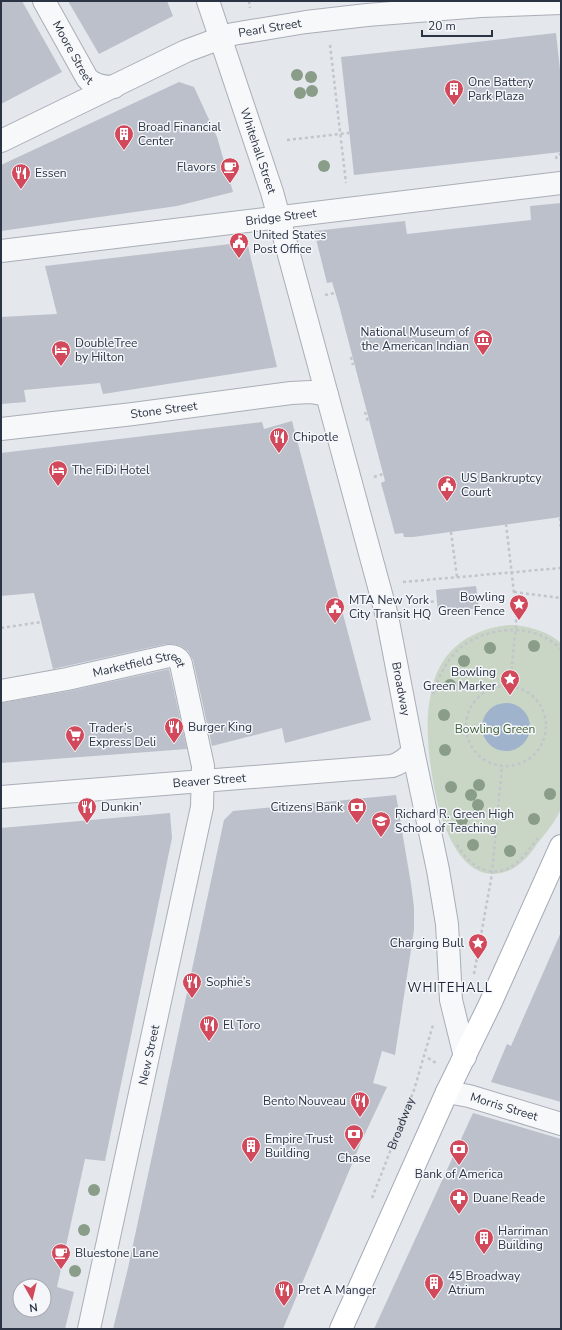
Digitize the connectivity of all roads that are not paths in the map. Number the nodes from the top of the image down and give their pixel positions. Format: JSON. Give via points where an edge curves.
{"nodes":[{"id":1,"x":44,"y":1,"type":"edge"},
{"id":2,"x":208,"y":1,"type":"edge"},
{"id":3,"x":561,"y":3,"type":"edge"},
{"id":4,"x":221,"y":38,"type":"junction"},
{"id":5,"x":114,"y":87,"type":"junction"},
{"id":6,"x":1,"y":141,"type":"edge"},
{"id":7,"x":561,"y":182,"type":"edge"},
{"id":8,"x":279,"y":216,"type":"junction"},
{"id":9,"x":1,"y":251,"type":"edge"},
{"id":10,"x":327,"y":395,"type":"junction"},
{"id":11,"x":1,"y":429,"type":"edge"},
{"id":12,"x":1,"y":691,"type":"edge"},
{"id":13,"x":413,"y":751,"type":"junction"},
{"id":14,"x":204,"y":781,"type":"junction"},
{"id":15,"x":1,"y":797,"type":"edge"},
{"id":16,"x":561,"y":846,"type":"edge"},
{"id":17,"x":465,"y":1057,"type":"junction"},
{"id":18,"x":447,"y":1092,"type":"junction"},
{"id":19,"x":561,"y":1124,"type":"edge"},
{"id":20,"x":90,"y":1329,"type":"edge"},
{"id":21,"x":341,"y":1329,"type":"edge"}],
"edges":[{"from":1,"to":5,"type":"street","name":"Moore Street","via":[[87,78],[104,87]]},
{"from":2,"to":4,"type":"street","name":"Whitehall Street"},
{"from":3,"to":4,"type":"street","name":"Pearl Street","via":[[367,15],[306,22]]},
{"from":4,"to":5,"type":"street","name":"Pearl Street","via":[[186,51]]},
{"from":4,"to":8,"type":"street","name":"Whitehall Street"},
{"from":5,"to":6,"type":"street","name":"Pearl Street"},
{"from":7,"to":8,"type":"street","name":"Bridge Street"},
{"from":8,"to":9,"type":"street","name":"Bridge Street"},
{"from":8,"to":10,"type":"street","name":"Whitehall Street"},
{"from":10,"to":11,"type":"street","name":"Stone Street","via":[[311,392],[291,393]]},
{"from":10,"to":13,"type":"street","name":"Broadway","via":[[388,616]]},
{"from":12,"to":14,"type":"street","name":"Marketfield Street","via":[[175,656],[181,664]]},
{"from":13,"to":14,"type":"street","name":"Beaver Street","via":[[405,760],[392,766]]},
{"from":13,"to":17,"type":"street","name":"Broadway","via":[[447,924],[451,1000]]},
{"from":14,"to":15,"type":"street","name":"Beaver Street"},
{"from":14,"to":20,"type":"street","name":"New Street","via":[[202,807]]},
{"from":16,"to":17,"type":"main road"},
{"from":17,"to":18,"type":"main road"},
{"from":18,"to":19,"type":"street","name":"Morris Street","via":[[469,1096]]},
{"from":18,"to":21,"type":"main road"}]}
